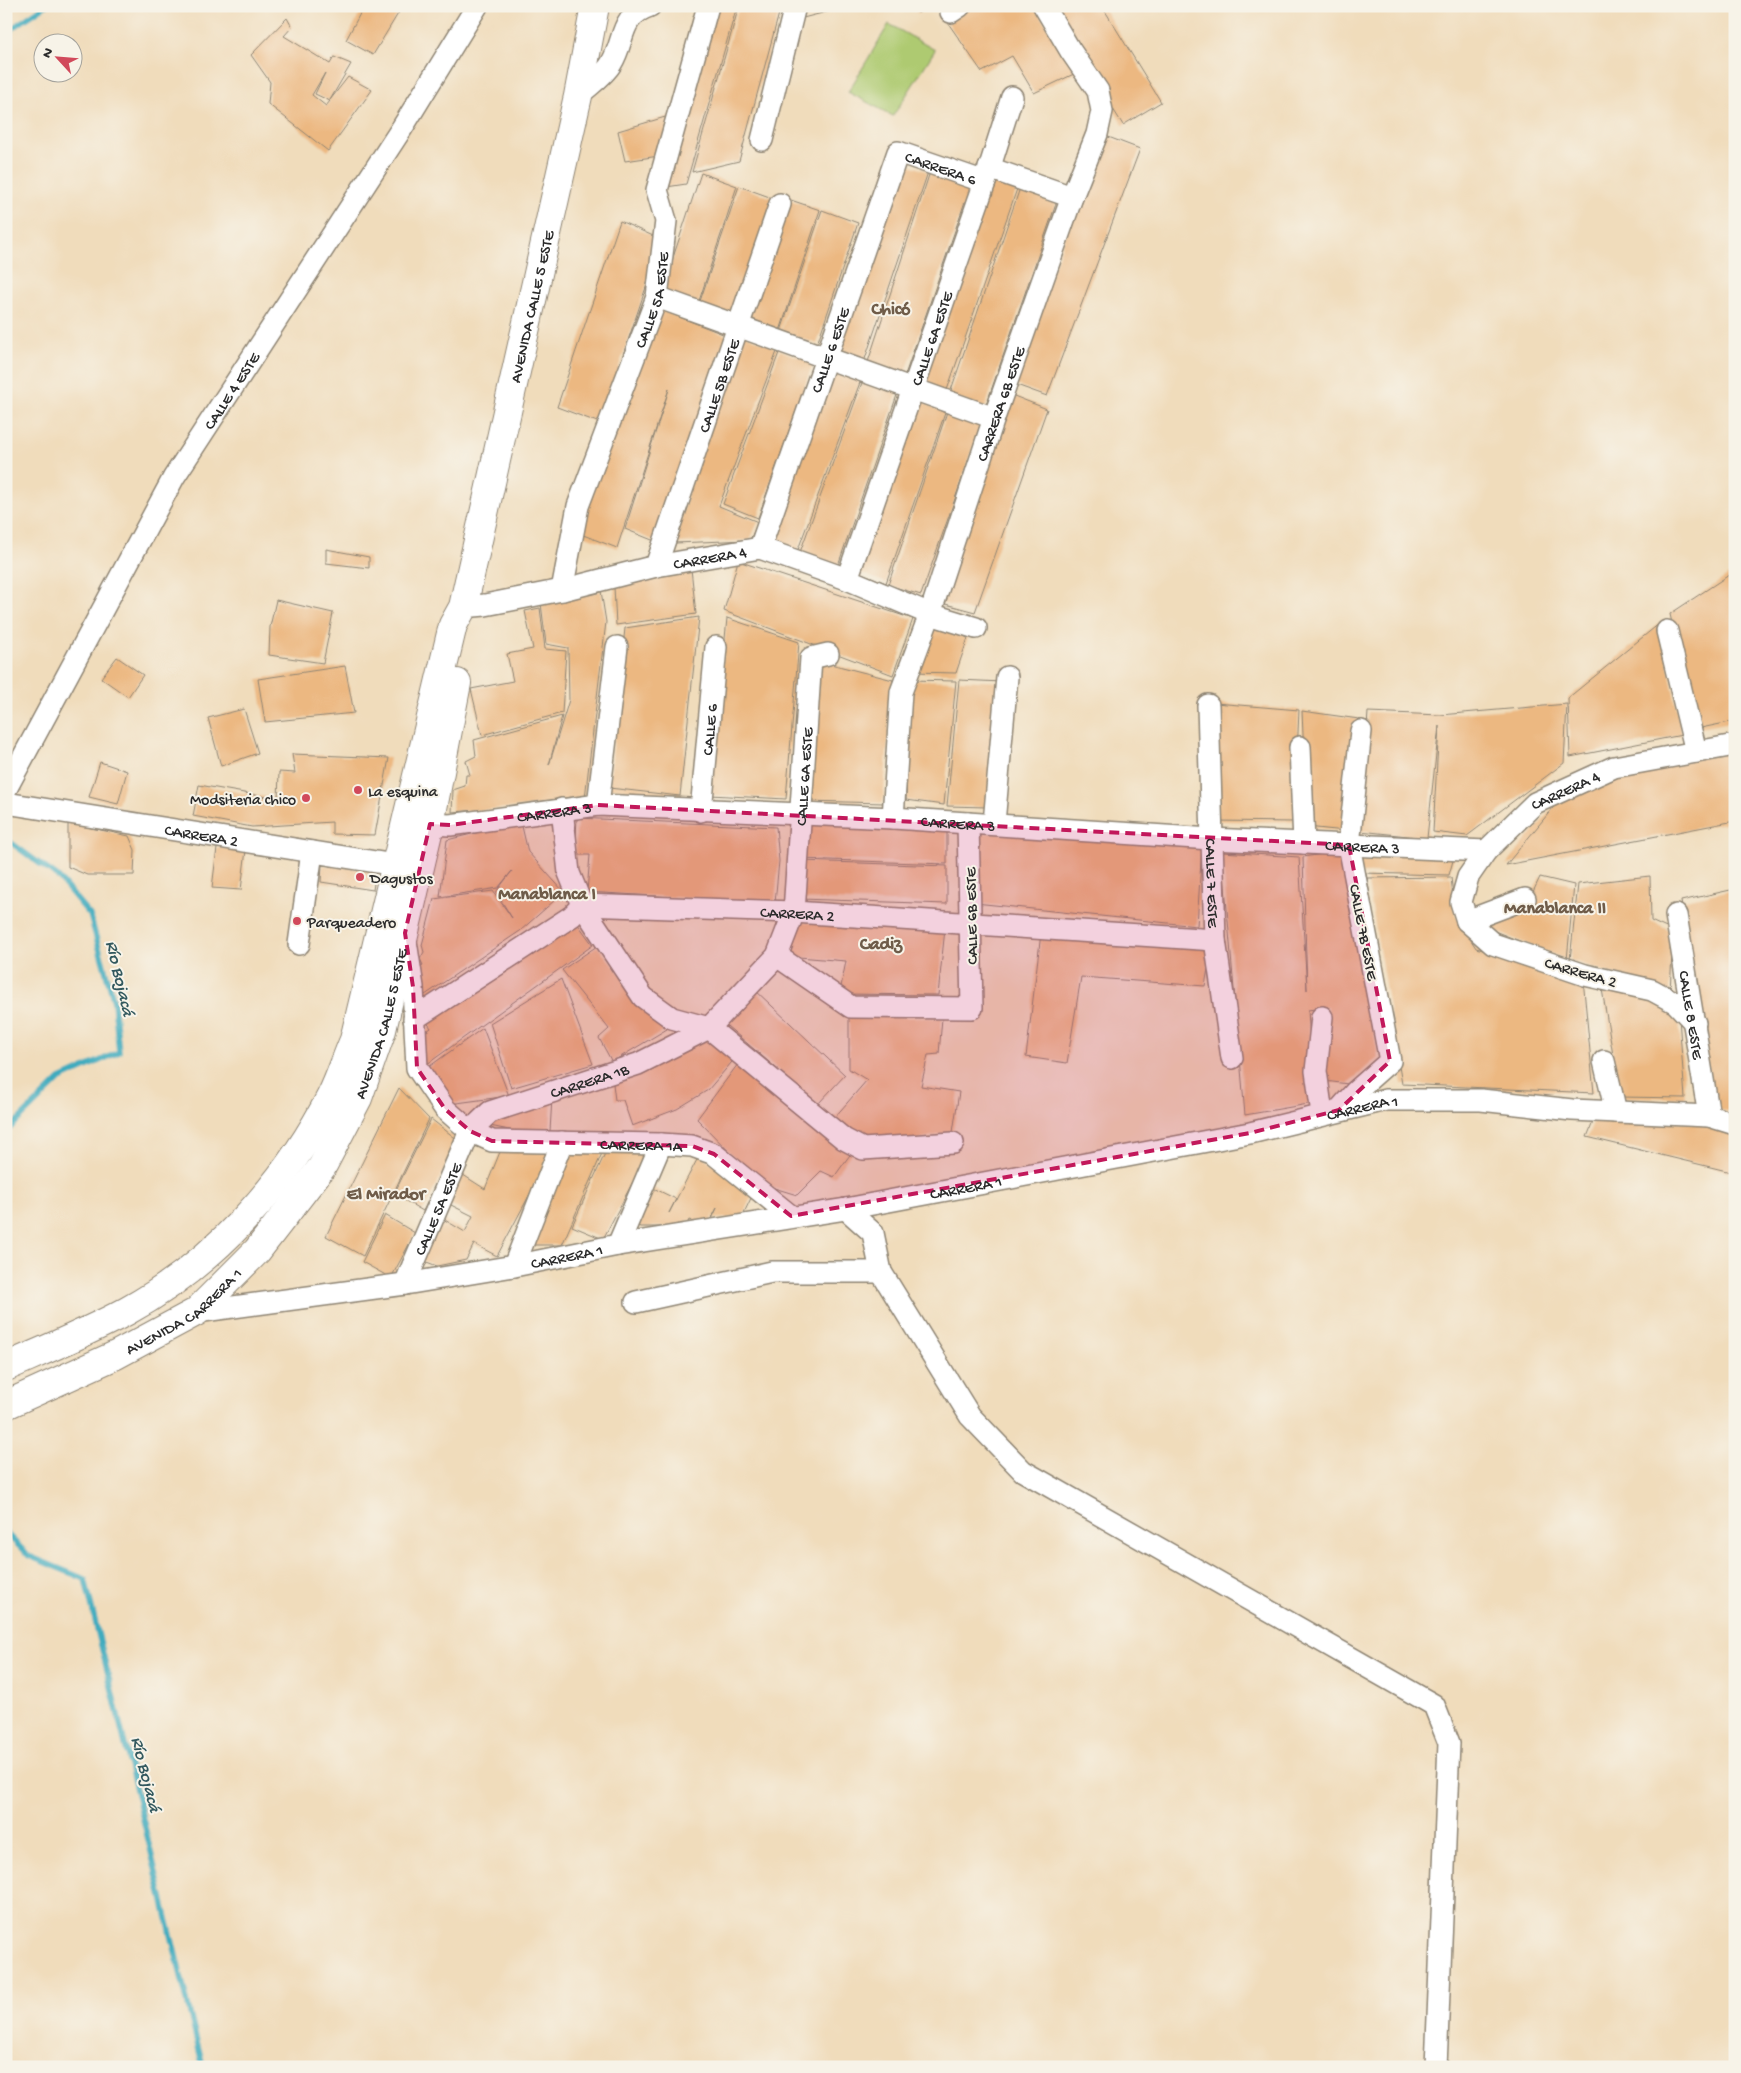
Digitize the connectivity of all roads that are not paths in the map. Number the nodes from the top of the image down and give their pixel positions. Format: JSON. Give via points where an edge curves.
{"nodes":[{"id":1,"x":477,"y":6,"type":"edge"},
{"id":2,"x":596,"y":6,"type":"edge"},
{"id":3,"x":650,"y":6,"type":"edge"},
{"id":4,"x":708,"y":6,"type":"edge"},
{"id":5,"x":795,"y":6,"type":"edge"},
{"id":6,"x":1044,"y":6,"type":"edge"},
{"id":7,"x":578,"y":96,"type":"junction"},
{"id":8,"x":1012,"y":97,"type":"dead end"},
{"id":9,"x":762,"y":140,"type":"dead end"},
{"id":10,"x":898,"y":152,"type":"joint"},
{"id":11,"x":987,"y":175,"type":"junction"},
{"id":12,"x":1072,"y":197,"type":"junction"},
{"id":13,"x":780,"y":204,"type":"dead end"},
{"id":14,"x":657,"y":297,"type":"junction"},
{"id":15,"x":739,"y":326,"type":"junction"},
{"id":16,"x":826,"y":358,"type":"junction"},
{"id":17,"x":913,"y":389,"type":"junction"},
{"id":18,"x":994,"y":418,"type":"junction"},
{"id":19,"x":760,"y":548,"type":"junction"},
{"id":20,"x":656,"y":566,"type":"junction"},
{"id":21,"x":848,"y":579,"type":"junction"},
{"id":22,"x":562,"y":590,"type":"junction"},
{"id":23,"x":463,"y":606,"type":"junction"},
{"id":24,"x":930,"y":614,"type":"junction"},
{"id":25,"x":976,"y":628,"type":"dead end"},
{"id":26,"x":1667,"y":631,"type":"dead end"},
{"id":27,"x":617,"y":648,"type":"dead end"},
{"id":28,"x":716,"y":648,"type":"dead end"},
{"id":29,"x":828,"y":654,"type":"dead end"},
{"id":30,"x":1007,"y":676,"type":"dead end"},
{"id":31,"x":1208,"y":706,"type":"dead end"},
{"id":32,"x":1361,"y":731,"type":"dead end"},
{"id":33,"x":1735,"y":745,"type":"edge"},
{"id":34,"x":1300,"y":748,"type":"dead end"},
{"id":35,"x":1696,"y":752,"type":"junction"},
{"id":36,"x":6,"y":788,"type":"edge"},
{"id":37,"x":6,"y":803,"type":"edge"},
{"id":38,"x":598,"y":804,"type":"junction"},
{"id":39,"x":562,"y":809,"type":"junction"},
{"id":40,"x":701,"y":810,"type":"junction"},
{"id":41,"x":800,"y":814,"type":"junction"},
{"id":42,"x":893,"y":818,"type":"junction"},
{"id":43,"x":968,"y":823,"type":"junction"},
{"id":44,"x":430,"y":824,"type":"junction"},
{"id":45,"x":994,"y":824,"type":"junction"},
{"id":46,"x":1211,"y":838,"type":"junction"},
{"id":47,"x":1304,"y":843,"type":"junction"},
{"id":48,"x":1349,"y":845,"type":"junction"},
{"id":49,"x":1486,"y":851,"type":"junction"},
{"id":50,"x":312,"y":852,"type":"junction"},
{"id":51,"x":395,"y":865,"type":"junction"},
{"id":52,"x":1525,"y":899,"type":"dead end"},
{"id":53,"x":582,"y":905,"type":"junction"},
{"id":54,"x":794,"y":912,"type":"junction"},
{"id":55,"x":1676,"y":915,"type":"dead end"},
{"id":56,"x":1467,"y":920,"type":"junction"},
{"id":57,"x":971,"y":924,"type":"junction"},
{"id":58,"x":405,"y":933,"type":"junction"},
{"id":59,"x":1215,"y":940,"type":"junction"},
{"id":60,"x":299,"y":944,"type":"dead end"},
{"id":61,"x":777,"y":956,"type":"junction"},
{"id":62,"x":1322,"y":1017,"type":"dead end"},
{"id":63,"x":414,"y":1019,"type":"junction"},
{"id":64,"x":1695,"y":1023,"type":"junction"},
{"id":65,"x":709,"y":1028,"type":"junction"},
{"id":66,"x":1232,"y":1058,"type":"dead end"},
{"id":67,"x":1604,"y":1061,"type":"dead end"},
{"id":68,"x":1331,"y":1112,"type":"junction"},
{"id":69,"x":1616,"y":1112,"type":"junction"},
{"id":70,"x":1709,"y":1116,"type":"junction"},
{"id":71,"x":1735,"y":1124,"type":"edge"},
{"id":72,"x":470,"y":1131,"type":"junction"},
{"id":73,"x":562,"y":1142,"type":"junction"},
{"id":74,"x":304,"y":1143,"type":"joint"},
{"id":75,"x":953,"y":1143,"type":"dead end"},
{"id":76,"x":661,"y":1144,"type":"junction"},
{"id":77,"x":322,"y":1167,"type":"joint"},
{"id":78,"x":846,"y":1209,"type":"junction"},
{"id":79,"x":791,"y":1216,"type":"junction"},
{"id":80,"x":618,"y":1245,"type":"junction"},
{"id":81,"x":514,"y":1266,"type":"junction"},
{"id":82,"x":881,"y":1272,"type":"junction"},
{"id":83,"x":405,"y":1284,"type":"junction"},
{"id":84,"x":636,"y":1302,"type":"dead end"},
{"id":85,"x":196,"y":1312,"type":"junction"},
{"id":86,"x":6,"y":1367,"type":"edge"},
{"id":87,"x":6,"y":1405,"type":"edge"},
{"id":88,"x":1436,"y":2067,"type":"edge"}],
"edges":[{"from":1,"to":36,"type":"street","name":"CALLE 4 ESTE","via":[[402,128],[174,476]]},
{"from":2,"to":7,"type":"main road","name":"AVENIDA CALLE 5 ESTE"},
{"from":3,"to":7,"type":"street","via":[[627,22],[611,64]]},
{"from":4,"to":14,"type":"street","name":"CALLE 5A ESTE","via":[[656,190],[666,221]]},
{"from":5,"to":9,"type":"street"},
{"from":6,"to":12,"type":"street","name":"CARRERA 6B ESTE","via":[[1098,91],[1102,111],[1097,134]]},
{"from":7,"to":23,"type":"main road","name":"AVENIDA CALLE 5 ESTE"},
{"from":8,"to":11,"type":"street","name":"CALLE 6A ESTE"},
{"from":10,"to":11,"type":"street","name":"CARRERA 6"},
{"from":10,"to":16,"type":"street","name":"CALLE 6 ESTE"},
{"from":11,"to":12,"type":"street","name":"CARRERA 6"},
{"from":11,"to":17,"type":"street","name":"CALLE 6A ESTE"},
{"from":12,"to":18,"type":"street","name":"CARRERA 6B ESTE"},
{"from":13,"to":15,"type":"street","name":"CALLE 5B ESTE"},
{"from":14,"to":15,"type":"street"},
{"from":14,"to":22,"type":"street","name":"CALLE 5A ESTE","via":[[578,506]]},
{"from":15,"to":16,"type":"street"},
{"from":15,"to":20,"type":"street","name":"CALLE 5B ESTE"},
{"from":16,"to":17,"type":"street"},
{"from":16,"to":19,"type":"street","name":"CALLE 6 ESTE"},
{"from":17,"to":18,"type":"street"},
{"from":17,"to":21,"type":"street","name":"CALLE 6A ESTE"},
{"from":18,"to":24,"type":"street","name":"CARRERA 6B ESTE"},
{"from":19,"to":20,"type":"street","name":"CARRERA 4"},
{"from":19,"to":21,"type":"street","name":"CARRERA 4"},
{"from":20,"to":22,"type":"street","name":"CARRERA 4"},
{"from":21,"to":24,"type":"street","name":"CARRERA 4"},
{"from":22,"to":23,"type":"street","name":"CARRERA 4"},
{"from":23,"to":44,"type":"main road","name":"AVENIDA CALLE 5 ESTE","via":[[467,628]]},
{"from":23,"to":51,"type":"main road","name":"AVENIDA CALLE 5 ESTE","via":[[453,625]]},
{"from":24,"to":25,"type":"street","name":"CARRERA 4"},
{"from":24,"to":42,"type":"street","name":"CARRERA 6B ESTE","via":[[901,692]]},
{"from":26,"to":35,"type":"street"},
{"from":27,"to":38,"type":"street"},
{"from":28,"to":40,"type":"street","name":"CALLE 6"},
{"from":29,"to":41,"type":"street","name":"CALLE 6A ESTE","via":[[811,658]]},
{"from":30,"to":45,"type":"street"},
{"from":31,"to":46,"type":"street","name":"CALLE 7 ESTE"},
{"from":32,"to":48,"type":"street","name":"CALLE 7B ESTE"},
{"from":33,"to":35,"type":"street","name":"CARRERA 4"},
{"from":34,"to":47,"type":"street"},
{"from":35,"to":49,"type":"street","name":"CARRERA 4","via":[[1614,767],[1535,803]]},
{"from":37,"to":50,"type":"street","name":"CARRERA 2"},
{"from":38,"to":39,"type":"street","name":"CARRERA 3"},
{"from":38,"to":40,"type":"street","name":"CARRERA 3"},
{"from":39,"to":44,"type":"street","name":"CARRERA 3","via":[[450,825]]},
{"from":39,"to":53,"type":"street","via":[[569,874]]},
{"from":40,"to":41,"type":"street","name":"CARRERA 3"},
{"from":41,"to":42,"type":"street","name":"CARRERA 3"},
{"from":41,"to":54,"type":"street","name":"CALLE 6A ESTE"},
{"from":42,"to":43,"type":"street","name":"CARRERA 3"},
{"from":43,"to":45,"type":"street","name":"CARRERA 3"},
{"from":43,"to":57,"type":"street","name":"CALLE 6B ESTE"},
{"from":44,"to":58,"type":"main road","name":"AVENIDA CALLE 5 ESTE"},
{"from":45,"to":46,"type":"street","name":"CARRERA 3"},
{"from":46,"to":47,"type":"street","name":"CARRERA 3"},
{"from":46,"to":59,"type":"street","name":"CALLE 7 ESTE"},
{"from":47,"to":48,"type":"street","name":"CARRERA 3"},
{"from":48,"to":49,"type":"street","name":"CARRERA 3"},
{"from":48,"to":68,"type":"street","name":"CALLE 7B ESTE","via":[[1390,1062]]},
{"from":49,"to":56,"type":"street","name":"CARRERA 4","via":[[1468,877],[1461,902]]},
{"from":50,"to":51,"type":"street","name":"CARRERA 2"},
{"from":50,"to":60,"type":"street"},
{"from":51,"to":74,"type":"main road","name":"AVENIDA CALLE 5 ESTE","via":[[354,1040],[332,1095]]},
{"from":52,"to":56,"type":"street"},
{"from":53,"to":54,"type":"street","name":"CARRERA 2"},
{"from":53,"to":63,"type":"street","via":[[572,916]]},
{"from":53,"to":65,"type":"street","via":[[643,997],[672,1018]]},
{"from":54,"to":57,"type":"street","name":"CARRERA 2"},
{"from":54,"to":61,"type":"street","name":"CARRERA 1B"},
{"from":55,"to":64,"type":"street","name":"CALLE 8 ESTE"},
{"from":56,"to":64,"type":"street","name":"CARRERA 2","via":[[1493,944],[1585,975],[1652,990],[1676,1003]]},
{"from":57,"to":59,"type":"street","name":"CARRERA 2"},
{"from":57,"to":61,"type":"street","name":"CALLE 6B ESTE","via":[[972,1008],[851,1007]]},
{"from":58,"to":63,"type":"street","name":"CARRERA 1A"},
{"from":58,"to":77,"type":"main road","name":"AVENIDA CALLE 5 ESTE","via":[[382,1030],[358,1098]]},
{"from":59,"to":66,"type":"street","name":"CALLE 7 ESTE"},
{"from":61,"to":65,"type":"street","name":"CARRERA 1B"},
{"from":62,"to":68,"type":"street","via":[[1316,1071]]},
{"from":63,"to":72,"type":"street","name":"CARRERA 1A","via":[[417,1068],[445,1109]]},
{"from":64,"to":70,"type":"street","name":"CALLE 8 ESTE"},
{"from":65,"to":72,"type":"street","name":"CARRERA 1B","via":[[638,1064],[490,1112]]},
{"from":65,"to":75,"type":"street","via":[[844,1139],[864,1149]]},
{"from":67,"to":69,"type":"street"},
{"from":68,"to":69,"type":"street","name":"CARRERA 1","via":[[1386,1100],[1481,1100]]},
{"from":68,"to":78,"type":"street","name":"CARRERA 1","via":[[1250,1133]]},
{"from":69,"to":70,"type":"street","name":"CARRERA 1"},
{"from":70,"to":71,"type":"street","name":"CARRERA 1"},
{"from":72,"to":73,"type":"street","name":"CARRERA 1A","via":[[492,1141]]},
{"from":72,"to":83,"type":"street","name":"CALLE 5A ESTE"},
{"from":73,"to":76,"type":"street","name":"CARRERA 1A"},
{"from":73,"to":81,"type":"street"},
{"from":74,"to":86,"type":"main road","name":"AVENIDA CARRERA 1","via":[[253,1211],[194,1266],[128,1310]]},
{"from":76,"to":79,"type":"street","name":"CARRERA 1A","via":[[692,1146],[714,1154]]},
{"from":76,"to":80,"type":"street"},
{"from":77,"to":85,"type":"main road","name":"AVENIDA CARRERA 1","via":[[257,1251]]},
{"from":78,"to":79,"type":"street","name":"CARRERA 1"},
{"from":78,"to":82,"type":"street","via":[[873,1233]]},
{"from":79,"to":80,"type":"street","name":"CARRERA 1"},
{"from":80,"to":81,"type":"street","name":"CARRERA 1"},
{"from":81,"to":83,"type":"street","name":"CARRERA 1"},
{"from":82,"to":84,"type":"street","via":[[772,1272]]},
{"from":82,"to":88,"type":"street","via":[[970,1416],[1023,1471],[1434,1705],[1449,1744]]},
{"from":83,"to":85,"type":"street","name":"CARRERA 1"},
{"from":85,"to":87,"type":"main road","name":"AVENIDA CARRERA 1","via":[[116,1355]]}]}
